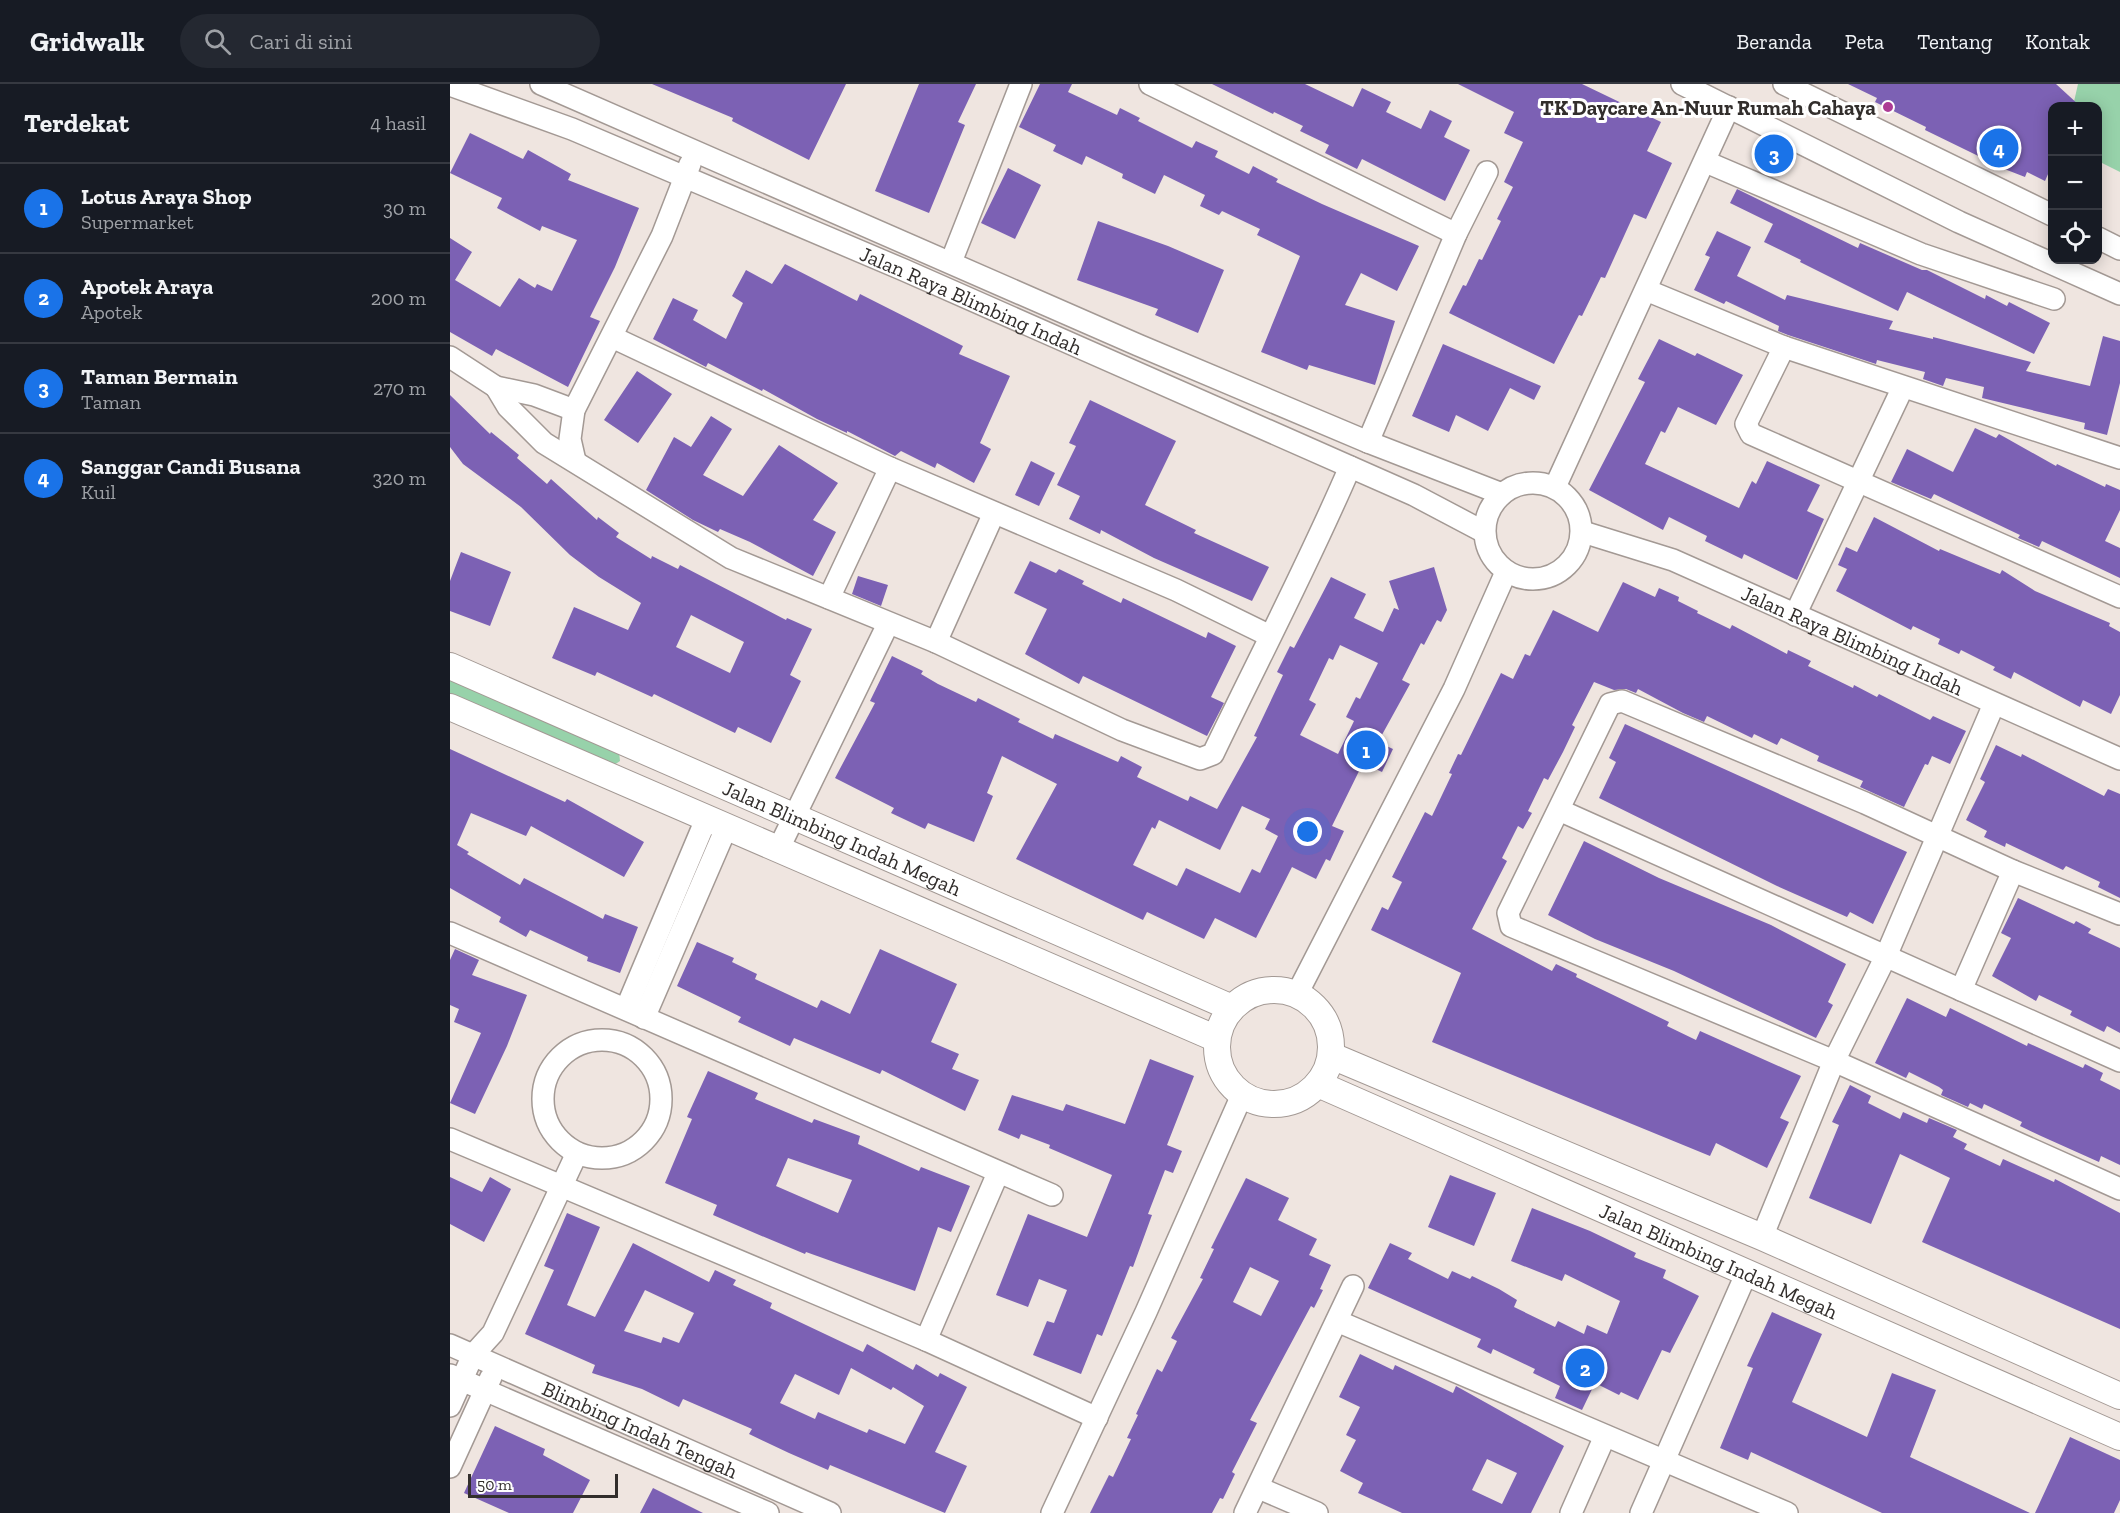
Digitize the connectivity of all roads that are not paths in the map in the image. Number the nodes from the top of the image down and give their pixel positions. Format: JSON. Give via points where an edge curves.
{"nodes":[{"id":1,"x":541,"y":84,"type":"edge"},
{"id":2,"x":1021,"y":84,"type":"edge"},
{"id":3,"x":1150,"y":84,"type":"edge"},
{"id":4,"x":1682,"y":84,"type":"edge"},
{"id":5,"x":1784,"y":84,"type":"edge"},
{"id":6,"x":450,"y":85,"type":"edge"},
{"id":7,"x":1729,"y":107,"type":"junction"},
{"id":8,"x":696,"y":149,"type":"junction"},
{"id":9,"x":1706,"y":162,"type":"junction"},
{"id":10,"x":1487,"y":172,"type":"dead end"},
{"id":11,"x":685,"y":177,"type":"junction"},
{"id":12,"x":2048,"y":213,"type":"edge"},
{"id":13,"x":1456,"y":234,"type":"junction"},
{"id":14,"x":2102,"y":240,"type":"edge"},
{"id":15,"x":2120,"y":249,"type":"edge"},
{"id":16,"x":951,"y":262,"type":"junction"},
{"id":17,"x":1646,"y":290,"type":"junction"},
{"id":18,"x":2120,"y":294,"type":"edge"},
{"id":19,"x":2054,"y":299,"type":"dead end"},
{"id":20,"x":612,"y":337,"type":"junction"},
{"id":21,"x":1784,"y":347,"type":"junction"},
{"id":22,"x":450,"y":357,"type":"edge"},
{"id":23,"x":496,"y":387,"type":"junction"},
{"id":24,"x":1903,"y":387,"type":"junction"},
{"id":25,"x":574,"y":410,"type":"junction"},
{"id":26,"x":1368,"y":442,"type":"junction"},
{"id":27,"x":2120,"y":458,"type":"edge"},
{"id":28,"x":575,"y":461,"type":"junction"},
{"id":29,"x":1350,"y":467,"type":"junction"},
{"id":30,"x":890,"y":468,"type":"junction"},
{"id":31,"x":1857,"y":483,"type":"junction"},
{"id":32,"x":1555,"y":487,"type":"junction"},
{"id":33,"x":1502,"y":494,"type":"junction"},
{"id":34,"x":994,"y":513,"type":"junction"},
{"id":35,"x":1484,"y":532,"type":"junction"},
{"id":36,"x":1583,"y":532,"type":"junction"},
{"id":37,"x":1506,"y":572,"type":"junction"},
{"id":38,"x":2120,"y":597,"type":"edge"},
{"id":39,"x":829,"y":598,"type":"junction"},
{"id":40,"x":1795,"y":615,"type":"junction"},
{"id":41,"x":888,"y":624,"type":"junction"},
{"id":42,"x":1270,"y":636,"type":"junction"},
{"id":43,"x":936,"y":642,"type":"junction"},
{"id":44,"x":450,"y":666,"type":"edge"},
{"id":45,"x":1994,"y":704,"type":"junction"},
{"id":46,"x":450,"y":707,"type":"edge"},
{"id":47,"x":651,"y":753,"type":"junction"},
{"id":48,"x":2120,"y":759,"type":"edge"},
{"id":49,"x":634,"y":787,"type":"junction"},
{"id":50,"x":1559,"y":810,"type":"junction"},
{"id":51,"x":793,"y":816,"type":"junction"},
{"id":52,"x":717,"y":822,"type":"junction"},
{"id":53,"x":1937,"y":836,"type":"junction"},
{"id":54,"x":779,"y":848,"type":"junction"},
{"id":55,"x":2013,"y":871,"type":"junction"},
{"id":56,"x":2120,"y":914,"type":"edge"},
{"id":57,"x":450,"y":933,"type":"edge"},
{"id":58,"x":1886,"y":956,"type":"junction"},
{"id":59,"x":1960,"y":990,"type":"junction"},
{"id":60,"x":1297,"y":994,"type":"junction"},
{"id":61,"x":1232,"y":1008,"type":"junction"},
{"id":62,"x":635,"y":1013,"type":"junction"},
{"id":63,"x":1217,"y":1040,"type":"junction"},
{"id":64,"x":623,"y":1044,"type":"junction"},
{"id":65,"x":1332,"y":1056,"type":"junction"},
{"id":66,"x":1834,"y":1061,"type":"junction"},
{"id":67,"x":2120,"y":1061,"type":"edge"},
{"id":68,"x":1318,"y":1084,"type":"junction"},
{"id":69,"x":1242,"y":1095,"type":"junction"},
{"id":70,"x":450,"y":1139,"type":"edge"},
{"id":71,"x":577,"y":1153,"type":"junction"},
{"id":72,"x":998,"y":1173,"type":"junction"},
{"id":73,"x":560,"y":1186,"type":"junction"},
{"id":74,"x":2120,"y":1189,"type":"edge"},
{"id":75,"x":1052,"y":1195,"type":"dead end"},
{"id":76,"x":1762,"y":1237,"type":"junction"},
{"id":77,"x":1748,"y":1272,"type":"junction"},
{"id":78,"x":1353,"y":1286,"type":"dead end"},
{"id":79,"x":1336,"y":1321,"type":"junction"},
{"id":80,"x":493,"y":1333,"type":"junction"},
{"id":81,"x":926,"y":1340,"type":"junction"},
{"id":82,"x":1992,"y":1341,"type":"junction"},
{"id":83,"x":450,"y":1345,"type":"edge"},
{"id":84,"x":473,"y":1355,"type":"junction"},
{"id":85,"x":497,"y":1366,"type":"junction"},
{"id":86,"x":1975,"y":1373,"type":"junction"},
{"id":87,"x":455,"y":1378,"type":"edge"},
{"id":88,"x":484,"y":1389,"type":"junction"},
{"id":89,"x":2120,"y":1396,"type":"edge"},
{"id":90,"x":450,"y":1406,"type":"edge"},
{"id":91,"x":1097,"y":1418,"type":"junction"},
{"id":92,"x":1605,"y":1436,"type":"junction"},
{"id":93,"x":2120,"y":1437,"type":"edge"},
{"id":94,"x":1662,"y":1460,"type":"junction"},
{"id":95,"x":450,"y":1467,"type":"edge"},
{"id":96,"x":1259,"y":1488,"type":"junction"},
{"id":97,"x":768,"y":1513,"type":"edge"},
{"id":98,"x":830,"y":1513,"type":"edge"},
{"id":99,"x":1052,"y":1513,"type":"edge"},
{"id":100,"x":1245,"y":1513,"type":"edge"},
{"id":101,"x":1317,"y":1513,"type":"edge"},
{"id":102,"x":1571,"y":1513,"type":"edge"},
{"id":103,"x":1641,"y":1513,"type":"edge"},
{"id":104,"x":1787,"y":1513,"type":"edge"}],
"edges":[{"from":1,"to":8,"type":"street","name":"Jalan Raya Blimbing Indah"},
{"from":2,"to":16,"type":"street"},
{"from":3,"to":13,"type":"street"},
{"from":4,"to":7,"type":"street"},
{"from":5,"to":12,"type":"street"},
{"from":6,"to":11,"type":"street","name":"Jalan Raya Blimbing Indah","via":[[572,129]]},
{"from":7,"to":9,"type":"street"},
{"from":7,"to":18,"type":"street","via":[[1959,222]]},
{"from":8,"to":11,"type":"street"},
{"from":8,"to":16,"type":"street","name":"Jalan Raya Blimbing Indah"},
{"from":9,"to":17,"type":"street"},
{"from":9,"to":19,"type":"street","via":[[1921,254]]},
{"from":10,"to":13,"type":"street"},
{"from":11,"to":20,"type":"street","via":[[662,236]]},
{"from":11,"to":29,"type":"street","name":"Jalan Raya Blimbing Indah"},
{"from":13,"to":26,"type":"street"},
{"from":14,"to":15,"type":"street"},
{"from":16,"to":26,"type":"street","name":"Jalan Raya Blimbing Indah"},
{"from":17,"to":21,"type":"street"},
{"from":17,"to":32,"type":"street"},
{"from":20,"to":25,"type":"street"},
{"from":20,"to":30,"type":"street"},
{"from":21,"to":24,"type":"street"},
{"from":21,"to":31,"type":"street","via":[[1746,429]]},
{"from":22,"to":23,"type":"street"},
{"from":23,"to":25,"type":"street","via":[[534,395]]},
{"from":23,"to":28,"type":"street","via":[[508,407],[543,444]]},
{"from":24,"to":27,"type":"street"},
{"from":24,"to":31,"type":"street"},
{"from":25,"to":28,"type":"street","via":[[570,439]]},
{"from":26,"to":33,"type":"street","name":"Jalan Raya Blimbing Indah"},
{"from":28,"to":39,"type":"street","via":[[731,558]]},
{"from":29,"to":35,"type":"street","name":"Jalan Raya Blimbing Indah"},
{"from":29,"to":42,"type":"street","via":[[1312,557]]},
{"from":30,"to":34,"type":"street"},
{"from":30,"to":39,"type":"street"},
{"from":31,"to":38,"type":"street"},
{"from":31,"to":40,"type":"street"},
{"from":32,"to":33,"type":"street","via":[[1527,483]]},
{"from":32,"to":36,"type":"street","via":[[1570,498]]},
{"from":33,"to":35,"type":"street","via":[[1489,511]]},
{"from":34,"to":42,"type":"street","via":[[1176,590]]},
{"from":34,"to":43,"type":"street"},
{"from":35,"to":37,"type":"street","via":[[1491,554]]},
{"from":36,"to":37,"type":"street","via":[[1575,557],[1556,574],[1531,580]]},
{"from":36,"to":40,"type":"street","name":"Jalan Raya Blimbing Indah","via":[[1673,560]]},
{"from":37,"to":60,"type":"street","via":[[1454,689]]},
{"from":39,"to":41,"type":"street"},
{"from":40,"to":45,"type":"street","name":"Jalan Raya Blimbing Indah"},
{"from":41,"to":43,"type":"street"},
{"from":41,"to":51,"type":"street"},
{"from":42,"to":43,"type":"street","via":[[1214,754],[1200,759],[1122,730]]},
{"from":44,"to":47,"type":"street","name":"Jalan Blimbing Indah Megah"},
{"from":45,"to":48,"type":"street","name":"Jalan Raya Blimbing Indah"},
{"from":45,"to":53,"type":"street"},
{"from":46,"to":49,"type":"street","name":"Jalan Blimbing Indah Megah"},
{"from":47,"to":49,"type":"street"},
{"from":47,"to":51,"type":"street","name":"Jalan Blimbing Indah Megah"},
{"from":49,"to":52,"type":"street","name":"Jalan Blimbing Indah Megah"},
{"from":50,"to":53,"type":"street","via":[[1610,704],[1622,701]]},
{"from":50,"to":58,"type":"street"},
{"from":50,"to":66,"type":"street","via":[[1508,909],[1511,926]]},
{"from":51,"to":54,"type":"street"},
{"from":51,"to":61,"type":"street","name":"Jalan Blimbing Indah Megah"},
{"from":52,"to":54,"type":"street","name":"Jalan Blimbing Indah Megah"},
{"from":52,"to":62,"type":"street"},
{"from":53,"to":55,"type":"street"},
{"from":53,"to":58,"type":"street"},
{"from":54,"to":63,"type":"street","name":"Jalan Blimbing Indah Megah"},
{"from":55,"to":56,"type":"street"},
{"from":55,"to":59,"type":"street"},
{"from":57,"to":62,"type":"street"},
{"from":58,"to":59,"type":"street"},
{"from":58,"to":66,"type":"street"},
{"from":59,"to":67,"type":"street"},
{"from":60,"to":61,"type":"street","via":[[1267,990],[1252,994]]},
{"from":60,"to":65,"type":"street","via":[[1313,1004],[1325,1019]]},
{"from":61,"to":63,"type":"street","via":[[1220,1025]]},
{"from":62,"to":64,"type":"street"},
{"from":62,"to":72,"type":"street"},
{"from":63,"to":69,"type":"street","via":[[1221,1071]]},
{"from":64,"to":71,"type":"street","via":[[597,1040],[571,1048],[552,1066],[543,1091],[545,1118],[559,1140]]},
{"from":64,"to":71,"type":"street","via":[[641,1054],[654,1070],[661,1089],[660,1110],[653,1129],[640,1144],[622,1154],[602,1158]]},
{"from":65,"to":68,"type":"street"},
{"from":65,"to":76,"type":"street","name":"Jalan Blimbing Indah Megah"},
{"from":66,"to":74,"type":"street"},
{"from":66,"to":76,"type":"street"},
{"from":68,"to":69,"type":"street","via":[[1298,1100],[1279,1105],[1259,1103]]},
{"from":68,"to":77,"type":"street","name":"Jalan Blimbing Indah Megah"},
{"from":69,"to":91,"type":"street"},
{"from":70,"to":73,"type":"street"},
{"from":71,"to":73,"type":"street"},
{"from":72,"to":75,"type":"street"},
{"from":72,"to":81,"type":"street"},
{"from":73,"to":80,"type":"street"},
{"from":73,"to":81,"type":"street"},
{"from":76,"to":82,"type":"street","name":"Jalan Blimbing Indah Megah"},
{"from":77,"to":86,"type":"street","name":"Jalan Blimbing Indah Megah"},
{"from":77,"to":94,"type":"street"},
{"from":78,"to":79,"type":"street"},
{"from":79,"to":92,"type":"street"},
{"from":79,"to":96,"type":"street"},
{"from":80,"to":84,"type":"street"},
{"from":80,"to":85,"type":"street"},
{"from":81,"to":91,"type":"street"},
{"from":82,"to":86,"type":"street"},
{"from":82,"to":89,"type":"street","name":"Jalan Blimbing Indah Megah"},
{"from":83,"to":84,"type":"street","name":"Blimbing Indah Tengah"},
{"from":84,"to":85,"type":"street","name":"Blimbing Indah Tengah"},
{"from":84,"to":87,"type":"street"},
{"from":85,"to":88,"type":"street"},
{"from":85,"to":98,"type":"street","name":"Blimbing Indah Tengah"},
{"from":86,"to":93,"type":"street","name":"Jalan Blimbing Indah Megah"},
{"from":87,"to":88,"type":"street","name":"Blimbing Indah Tengah"},
{"from":87,"to":90,"type":"street"},
{"from":88,"to":95,"type":"street"},
{"from":88,"to":97,"type":"street","name":"Blimbing Indah Tengah"},
{"from":91,"to":99,"type":"street"},
{"from":92,"to":94,"type":"street"},
{"from":92,"to":102,"type":"street"},
{"from":94,"to":103,"type":"street"},
{"from":94,"to":104,"type":"street"},
{"from":96,"to":100,"type":"street"},
{"from":96,"to":101,"type":"street"}]}
